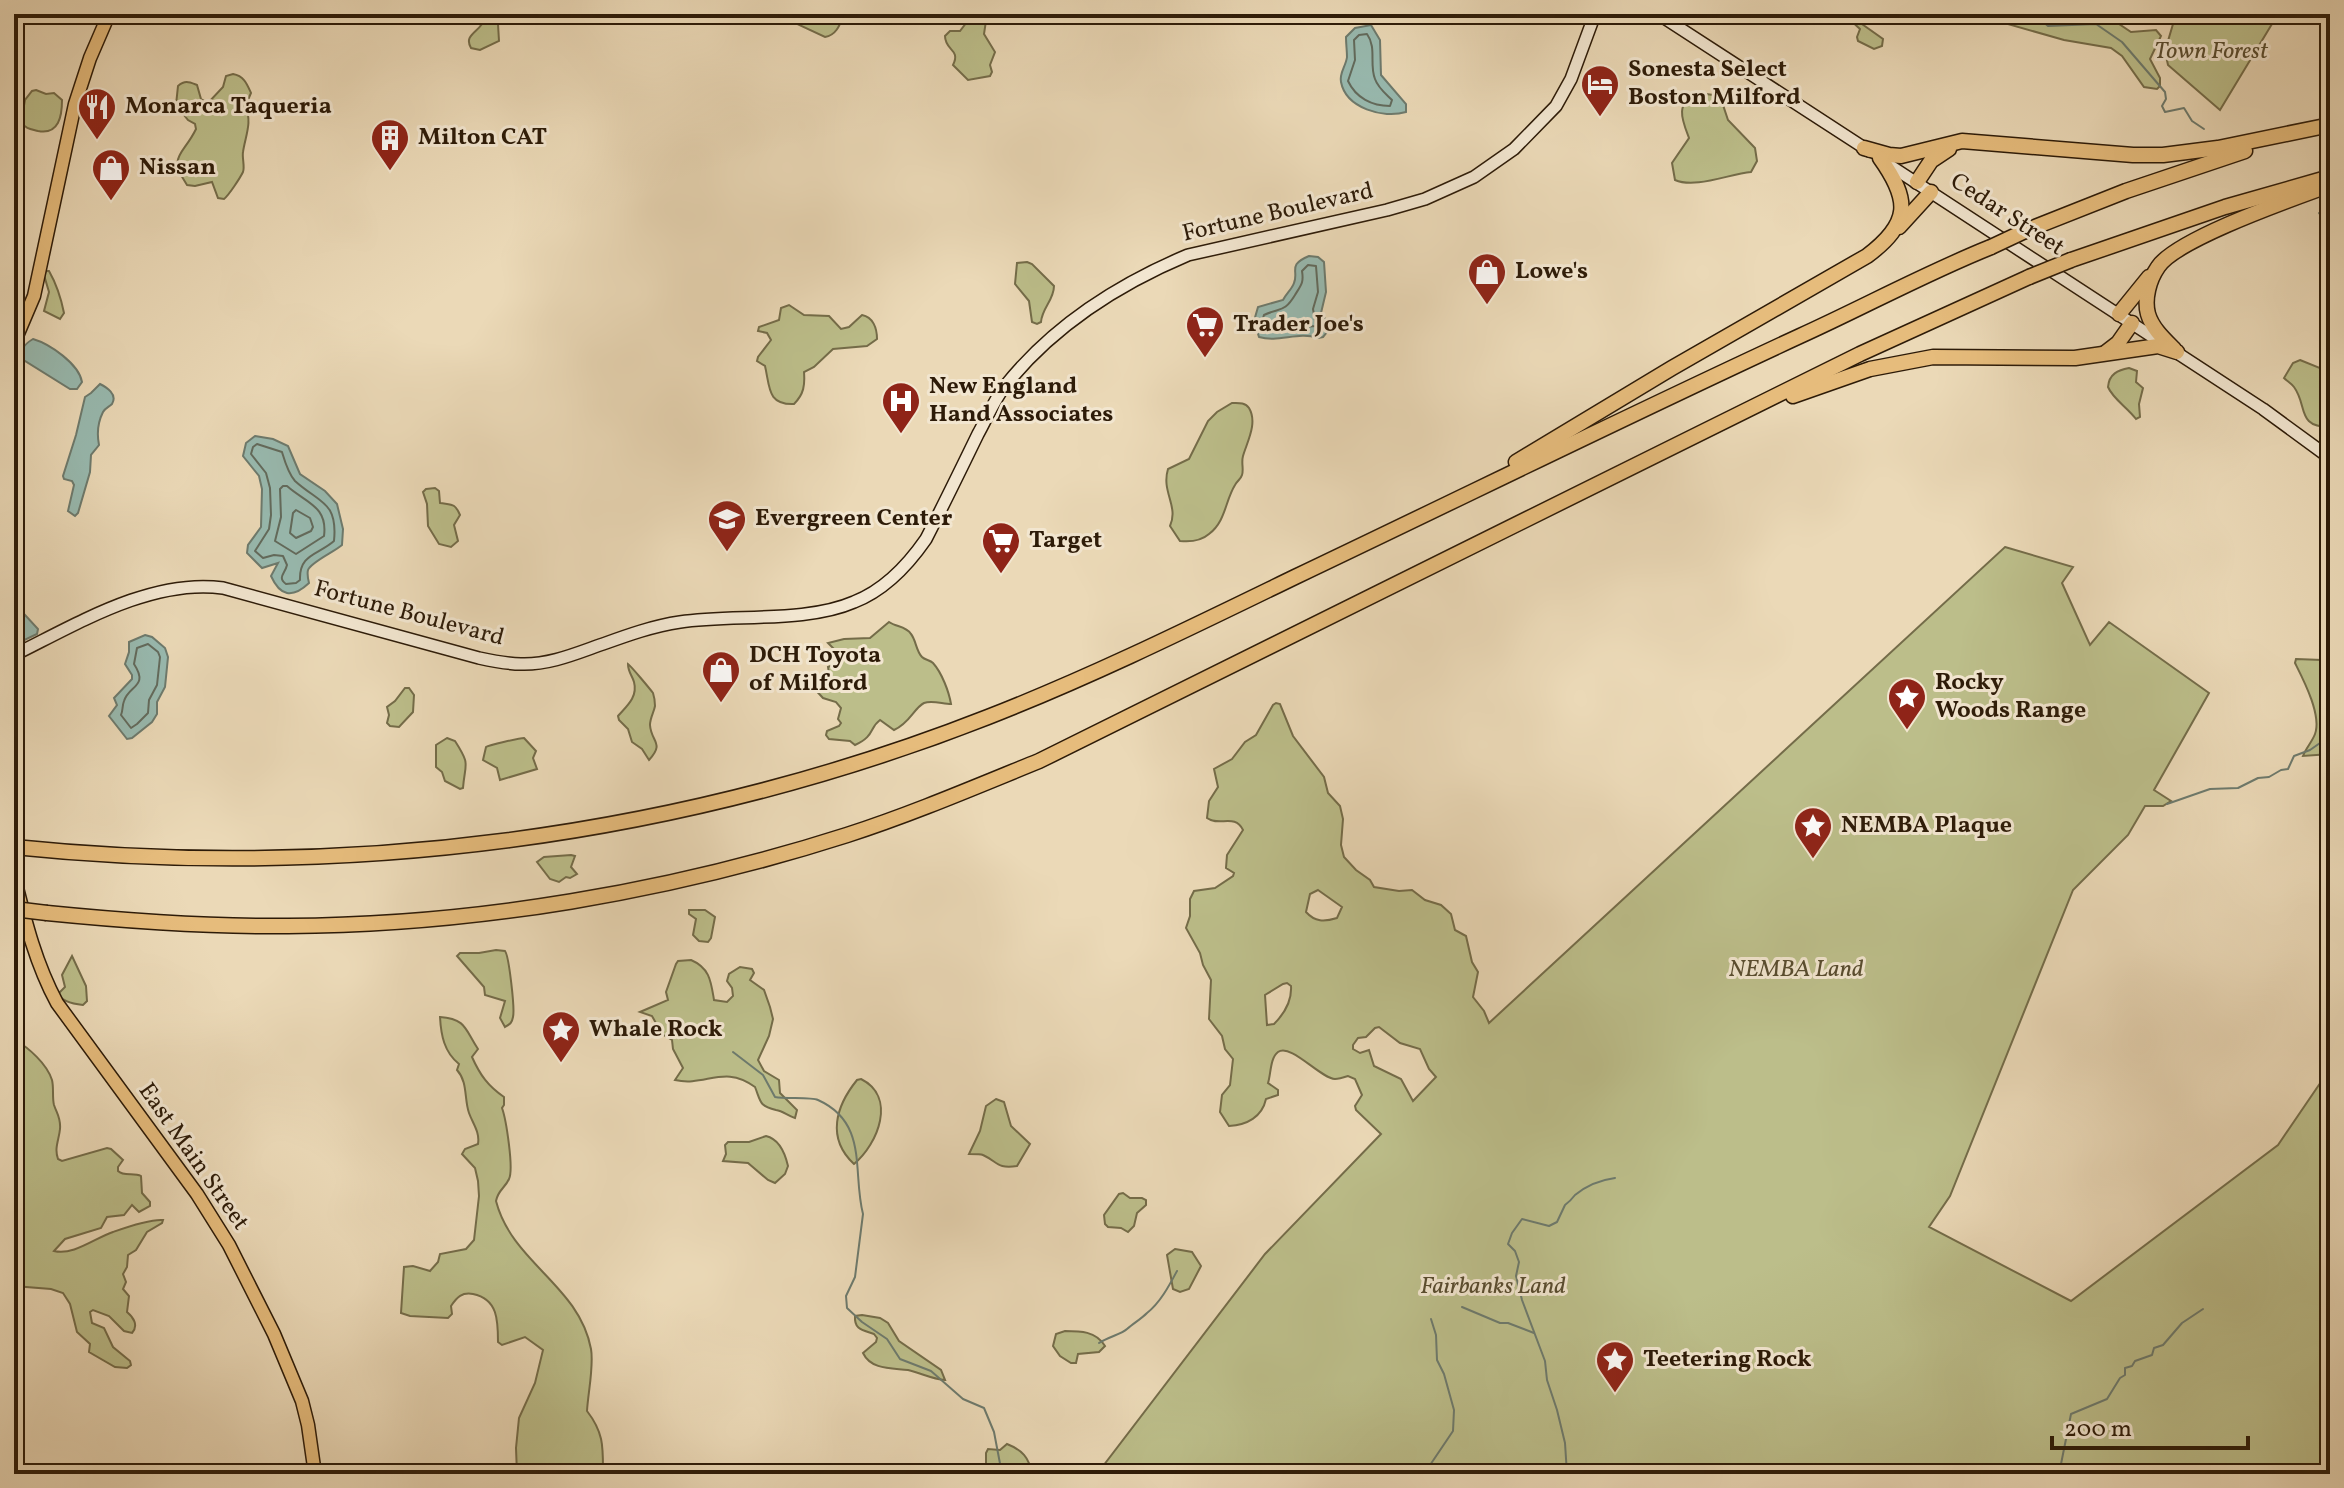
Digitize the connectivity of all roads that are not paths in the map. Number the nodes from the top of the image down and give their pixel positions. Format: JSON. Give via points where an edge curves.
{"nodes":[{"id":1,"x":109,"y":14,"type":"edge"},
{"id":2,"x":1595,"y":14,"type":"edge"},
{"id":3,"x":1603,"y":14,"type":"edge"},
{"id":4,"x":1658,"y":14,"type":"edge"},
{"id":5,"x":1588,"y":33,"type":"junction"},
{"id":6,"x":2330,"y":126,"type":"edge"},
{"id":7,"x":1973,"y":142,"type":"junction"},
{"id":8,"x":1864,"y":148,"type":"junction"},
{"id":9,"x":1880,"y":158,"type":"junction"},
{"id":10,"x":2330,"y":177,"type":"edge"},
{"id":11,"x":1917,"y":182,"type":"junction"},
{"id":12,"x":2330,"y":185,"type":"edge"},
{"id":13,"x":1931,"y":192,"type":"junction"},
{"id":14,"x":1890,"y":237,"type":"junction"},
{"id":15,"x":2158,"y":266,"type":"junction"},
{"id":16,"x":2119,"y":314,"type":"junction"},
{"id":17,"x":2132,"y":323,"type":"junction"},
{"id":18,"x":14,"y":343,"type":"edge"},
{"id":19,"x":2177,"y":352,"type":"junction"},
{"id":20,"x":2097,"y":356,"type":"junction"},
{"id":21,"x":1720,"y":423,"type":"junction"},
{"id":22,"x":2330,"y":458,"type":"edge"},
{"id":23,"x":1425,"y":515,"type":"junction"},
{"id":24,"x":14,"y":655,"type":"edge"},
{"id":25,"x":14,"y":847,"type":"edge"},
{"id":26,"x":14,"y":876,"type":"edge"},
{"id":27,"x":14,"y":909,"type":"edge"},
{"id":28,"x":315,"y":1474,"type":"edge"}],
"edges":[{"from":1,"to":18,"type":"main road","via":[[75,104],[37,288]]},
{"from":2,"to":5,"type":"main road","name":"Fortune Boulevard"},
{"from":3,"to":5,"type":"main road"},
{"from":4,"to":8,"type":"main road","name":"Cedar Street"},
{"from":5,"to":24,"type":"main road","name":"Fortune Boulevard","via":[[1556,106],[1514,149],[1474,177],[1387,210],[1188,255],[1103,299],[1063,327],[1005,387],[914,555],[885,584],[855,602],[815,612],[675,623],[566,657],[523,664],[479,658],[223,588],[194,586],[129,601]]},
{"from":6,"to":7,"type":"highway","via":[[2163,155]]},
{"from":6,"to":23,"type":"highway","bridge":true,"via":[[2181,171],[2025,231]]},
{"from":7,"to":8,"type":"highway","via":[[1901,156]]},
{"from":7,"to":11,"type":"highway","via":[[1938,155]]},
{"from":8,"to":9,"type":"main road","name":"Cedar Street"},
{"from":9,"to":11,"type":"main road","name":"Cedar Street"},
{"from":9,"to":14,"type":"highway","via":[[1901,197]]},
{"from":10,"to":21,"type":"highway","bridge":true,"via":[[2071,260]]},
{"from":11,"to":13,"type":"main road","name":"Cedar Street"},
{"from":12,"to":15,"type":"highway","via":[[2196,240]]},
{"from":13,"to":14,"type":"highway"},
{"from":13,"to":16,"type":"main road","name":"Cedar Street"},
{"from":14,"to":23,"type":"highway","via":[[1867,256]]},
{"from":15,"to":16,"type":"highway"},
{"from":15,"to":19,"type":"highway","via":[[2148,293],[2148,313]]},
{"from":16,"to":17,"type":"main road","name":"Cedar Street"},
{"from":17,"to":19,"type":"main road","name":"Cedar Street"},
{"from":17,"to":20,"type":"highway","via":[[2118,343]]},
{"from":19,"to":20,"type":"highway","via":[[2148,346]]},
{"from":19,"to":22,"type":"main road","name":"Cedar Street"},
{"from":20,"to":21,"type":"highway","via":[[1907,361],[1833,381]]},
{"from":21,"to":27,"type":"highway","bridge":true,"via":[[1039,761],[847,835],[779,855],[595,897],[425,919],[184,925]]},
{"from":23,"to":25,"type":"highway","via":[[986,718],[729,799],[563,833],[393,853],[242,860]]},
{"from":26,"to":28,"type":"main road","name":"East Main Street","via":[[35,958],[62,1013],[197,1194],[251,1286],[302,1401]]}]}
